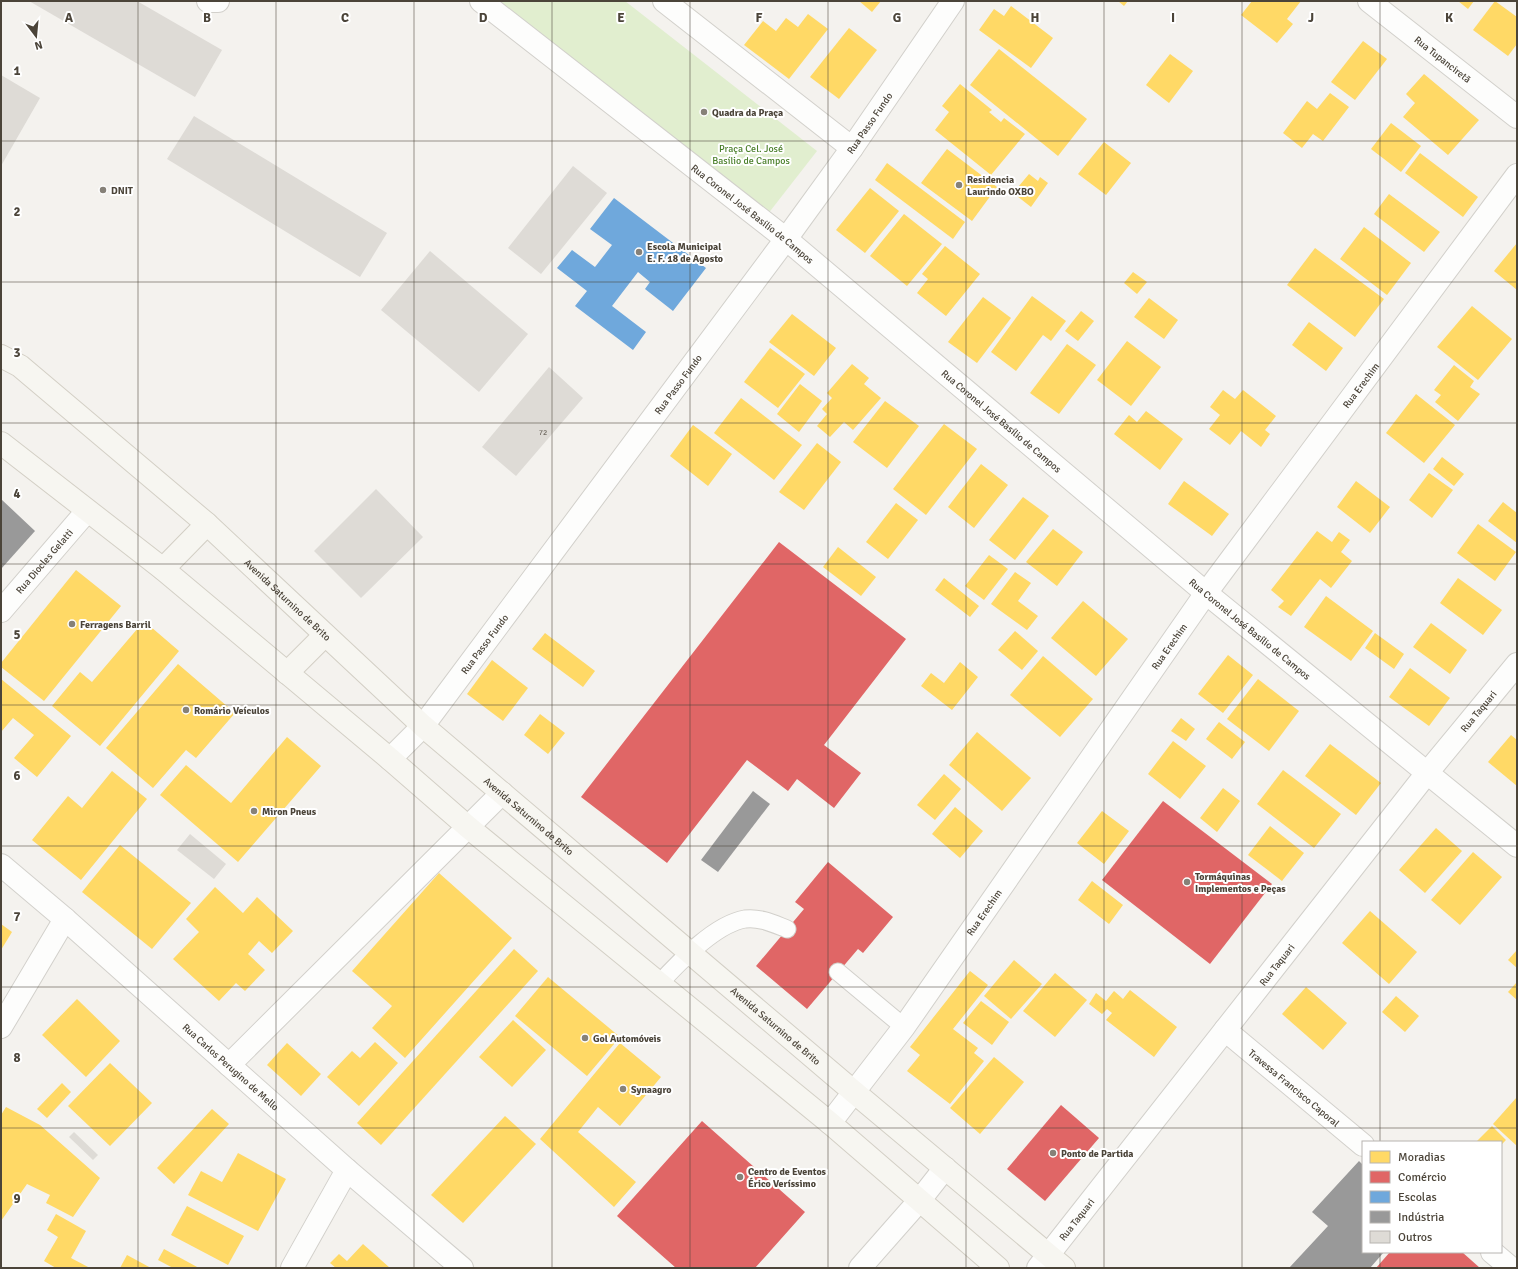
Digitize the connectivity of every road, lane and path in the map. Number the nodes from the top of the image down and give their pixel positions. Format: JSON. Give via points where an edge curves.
{"nodes":[{"id":1,"x":208,"y":1,"type":"edge"},
{"id":2,"x":218,"y":1,"type":"edge"},
{"id":3,"x":481,"y":1,"type":"edge"},
{"id":4,"x":664,"y":1,"type":"edge"},
{"id":5,"x":953,"y":1,"type":"edge"},
{"id":6,"x":1369,"y":1,"type":"edge"},
{"id":7,"x":1517,"y":117,"type":"edge"},
{"id":8,"x":852,"y":148,"type":"junction"},
{"id":9,"x":1517,"y":175,"type":"edge"},
{"id":10,"x":786,"y":238,"type":"junction"},
{"id":11,"x":1,"y":356,"type":"edge"},
{"id":12,"x":1,"y":444,"type":"edge"},
{"id":13,"x":87,"y":511,"type":"junction"},
{"id":14,"x":207,"y":524,"type":"junction"},
{"id":15,"x":163,"y":569,"type":"junction"},
{"id":16,"x":1206,"y":593,"type":"junction"},
{"id":17,"x":1,"y":611,"type":"edge"},
{"id":18,"x":325,"y":635,"type":"junction"},
{"id":19,"x":1517,"y":664,"type":"edge"},
{"id":20,"x":288,"y":673,"type":"junction"},
{"id":21,"x":423,"y":726,"type":"junction"},
{"id":22,"x":390,"y":759,"type":"junction"},
{"id":23,"x":1427,"y":773,"type":"junction"},
{"id":24,"x":502,"y":793,"type":"junction"},
{"id":25,"x":468,"y":827,"type":"junction"},
{"id":26,"x":1517,"y":846,"type":"edge"},
{"id":27,"x":1,"y":865,"type":"edge"},
{"id":28,"x":65,"y":919,"type":"junction"},
{"id":29,"x":787,"y":930,"type":"dead end"},
{"id":30,"x":689,"y":952,"type":"junction"},
{"id":31,"x":838,"y":972,"type":"dead end"},
{"id":32,"x":659,"y":984,"type":"junction"},
{"id":33,"x":1,"y":1027,"type":"edge"},
{"id":34,"x":904,"y":1027,"type":"junction"},
{"id":35,"x":1225,"y":1030,"type":"junction"},
{"id":36,"x":229,"y":1064,"type":"junction"},
{"id":37,"x":854,"y":1092,"type":"junction"},
{"id":38,"x":830,"y":1123,"type":"junction"},
{"id":39,"x":1362,"y":1144,"type":"edge"},
{"id":40,"x":946,"y":1168,"type":"junction"},
{"id":41,"x":347,"y":1170,"type":"junction"},
{"id":42,"x":920,"y":1201,"type":"junction"},
{"id":43,"x":1493,"y":1253,"type":"edge"},
{"id":44,"x":1051,"y":1264,"type":"edge"},
{"id":45,"x":292,"y":1268,"type":"edge"},
{"id":46,"x":462,"y":1268,"type":"edge"},
{"id":47,"x":860,"y":1268,"type":"edge"},
{"id":48,"x":998,"y":1268,"type":"edge"},
{"id":49,"x":1511,"y":1268,"type":"edge"}],
"edges":[{"from":1,"to":2,"type":"street"},
{"from":3,"to":10,"type":"street","name":"Rua Coronel José Basílio de Campos"},
{"from":4,"to":8,"type":"street"},
{"from":5,"to":8,"type":"street","name":"Rua Passo Fundo"},
{"from":6,"to":7,"type":"street","name":"Rua Tupanciretã"},
{"from":8,"to":10,"type":"street","name":"Rua Passo Fundo"},
{"from":9,"to":16,"type":"street","name":"Rua Erechim"},
{"from":10,"to":16,"type":"street","name":"Rua Coronel José Basílio de Campos"},
{"from":10,"to":21,"type":"street","name":"Rua Passo Fundo"},
{"from":11,"to":14,"type":"main road","name":"Avenida Saturnino de Brito","via":[[20,366]]},
{"from":12,"to":13,"type":"main road"},
{"from":13,"to":15,"type":"main road"},
{"from":13,"to":17,"type":"street","name":"Rua Diocles Gelatti"},
{"from":14,"to":15,"type":"main road"},
{"from":14,"to":18,"type":"main road","name":"Avenida Saturnino de Brito"},
{"from":15,"to":20,"type":"main road"},
{"from":16,"to":23,"type":"street","name":"Rua Coronel José Basílio de Campos"},
{"from":16,"to":34,"type":"street","name":"Rua Erechim"},
{"from":18,"to":20,"type":"main road"},
{"from":18,"to":21,"type":"main road","name":"Avenida Saturnino de Brito"},
{"from":19,"to":23,"type":"street","name":"Rua Taquari"},
{"from":20,"to":22,"type":"main road"},
{"from":21,"to":22,"type":"street","name":"Rua Passo Fundo"},
{"from":21,"to":24,"type":"main road","name":"Avenida Saturnino de Brito"},
{"from":22,"to":25,"type":"main road"},
{"from":23,"to":26,"type":"street","name":"Rua Coronel José Basílio de Campos"},
{"from":23,"to":35,"type":"street","name":"Rua Taquari"},
{"from":24,"to":25,"type":"street"},
{"from":24,"to":30,"type":"main road","name":"Avenida Saturnino de Brito"},
{"from":25,"to":32,"type":"main road"},
{"from":25,"to":36,"type":"street"},
{"from":27,"to":28,"type":"street","name":"Rua Carlos Perugino de Mello"},
{"from":28,"to":33,"type":"street"},
{"from":28,"to":36,"type":"street","name":"Rua Carlos Perugino de Mello"},
{"from":29,"to":30,"type":"lane","via":[[764,920],[745,919],[724,928]]},
{"from":30,"to":32,"type":"lane"},
{"from":30,"to":37,"type":"main road","name":"Avenida Saturnino de Brito"},
{"from":31,"to":34,"type":"lane"},
{"from":32,"to":38,"type":"main road"},
{"from":34,"to":37,"type":"street","name":"Rua Erechim"},
{"from":35,"to":39,"type":"street","name":"Travessa Francisco Caporal"},
{"from":35,"to":44,"type":"street","name":"Rua Taquari"},
{"from":36,"to":41,"type":"street","name":"Rua Carlos Perugino de Mello"},
{"from":37,"to":38,"type":"street","name":"Rua Erechim"},
{"from":37,"to":40,"type":"main road","name":"Avenida Saturnino de Brito"},
{"from":38,"to":42,"type":"main road"},
{"from":40,"to":42,"type":"street"},
{"from":40,"to":44,"type":"main road","name":"Avenida Saturnino de Brito"},
{"from":41,"to":45,"type":"street"},
{"from":41,"to":46,"type":"street","name":"Rua Carlos Perugino de Mello"},
{"from":42,"to":47,"type":"street"},
{"from":42,"to":48,"type":"main road"},
{"from":43,"to":49,"type":"street"}]}
